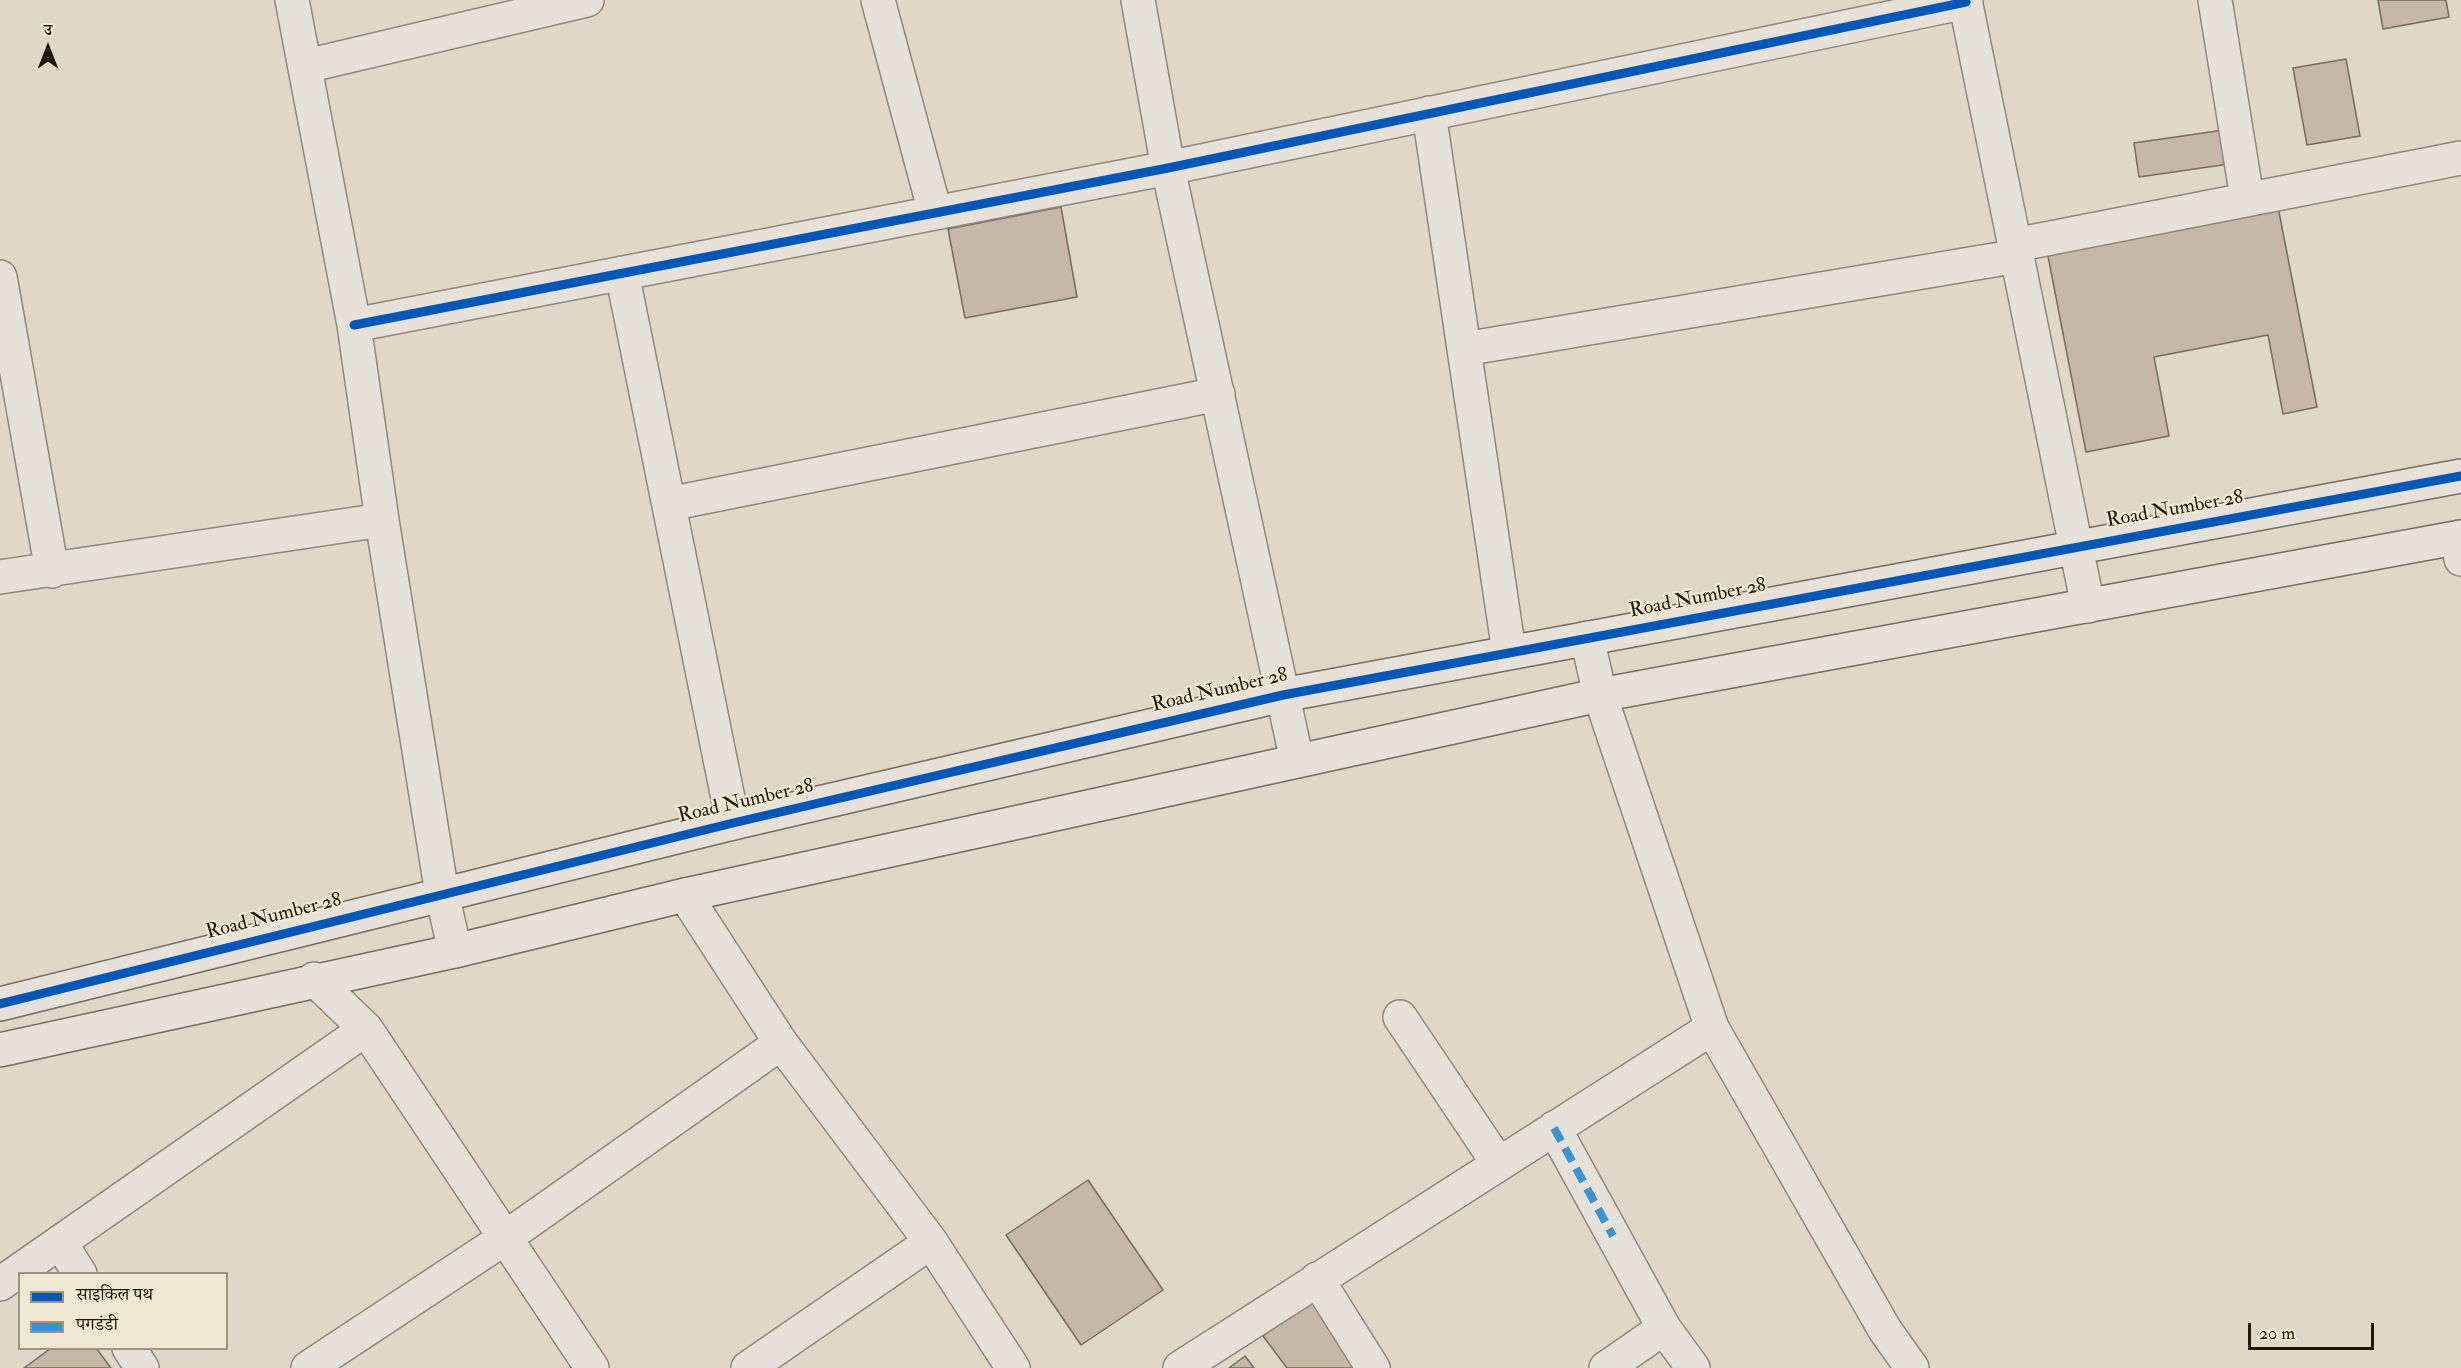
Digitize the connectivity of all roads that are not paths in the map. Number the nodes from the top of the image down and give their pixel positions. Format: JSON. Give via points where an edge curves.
{"nodes":[{"id":1,"x":292,"y":0,"type":"edge"},
{"id":2,"x":587,"y":0,"type":"edge"},
{"id":3,"x":878,"y":0,"type":"edge"},
{"id":4,"x":1138,"y":0,"type":"edge"},
{"id":5,"x":2215,"y":0,"type":"edge"},
{"id":6,"x":1966,"y":1,"type":"edge"},
{"id":7,"x":306,"y":66,"type":"junction"},
{"id":8,"x":1429,"y":113,"type":"junction"},
{"id":9,"x":2461,"y":158,"type":"edge"},
{"id":10,"x":1168,"y":168,"type":"junction"},
{"id":11,"x":2247,"y":198,"type":"junction"},
{"id":12,"x":935,"y":212,"type":"junction"},
{"id":13,"x":2016,"y":250,"type":"junction"},
{"id":14,"x":622,"y":273,"type":"junction"},
{"id":15,"x":0,"y":277,"type":"edge"},
{"id":16,"x":354,"y":325,"type":"junction"},
{"id":17,"x":1464,"y":349,"type":"junction"},
{"id":18,"x":1218,"y":393,"type":"junction"},
{"id":19,"x":2461,"y":476,"type":"edge"},
{"id":20,"x":669,"y":504,"type":"junction"},
{"id":21,"x":381,"y":520,"type":"junction"},
{"id":22,"x":2460,"y":545,"type":"edge"},
{"id":23,"x":2077,"y":547,"type":"junction"},
{"id":24,"x":52,"y":571,"type":"junction"},
{"id":25,"x":0,"y":578,"type":"edge"},
{"id":26,"x":2088,"y":606,"type":"junction"},
{"id":27,"x":1587,"y":638,"type":"junction"},
{"id":28,"x":1509,"y":652,"type":"junction"},
{"id":29,"x":1283,"y":695,"type":"junction"},
{"id":30,"x":1600,"y":695,"type":"junction"},
{"id":31,"x":1297,"y":761,"type":"junction"},
{"id":32,"x":733,"y":823,"type":"junction"},
{"id":33,"x":442,"y":894,"type":"junction"},
{"id":34,"x":685,"y":895,"type":"junction"},
{"id":35,"x":455,"y":951,"type":"junction"},
{"id":36,"x":314,"y":980,"type":"junction"},
{"id":37,"x":0,"y":1004,"type":"edge"},
{"id":38,"x":1400,"y":1017,"type":"dead end"},
{"id":39,"x":1712,"y":1028,"type":"junction"},
{"id":40,"x":366,"y":1029,"type":"junction"},
{"id":41,"x":782,"y":1043,"type":"junction"},
{"id":42,"x":0,"y":1050,"type":"edge"},
{"id":43,"x":1554,"y":1128,"type":"junction"},
{"id":44,"x":1498,"y":1163,"type":"junction"},
{"id":45,"x":505,"y":1238,"type":"junction"},
{"id":46,"x":60,"y":1242,"type":"junction"},
{"id":47,"x":931,"y":1242,"type":"junction"},
{"id":48,"x":79,"y":1272,"type":"edge"},
{"id":49,"x":1317,"y":1279,"type":"junction"},
{"id":50,"x":0,"y":1284,"type":"edge"},
{"id":51,"x":1664,"y":1328,"type":"junction"},
{"id":52,"x":130,"y":1350,"type":"edge"},
{"id":53,"x":142,"y":1368,"type":"edge"},
{"id":54,"x":308,"y":1368,"type":"edge"},
{"id":55,"x":592,"y":1368,"type":"edge"},
{"id":56,"x":748,"y":1368,"type":"edge"},
{"id":57,"x":1013,"y":1368,"type":"edge"},
{"id":58,"x":1180,"y":1368,"type":"edge"},
{"id":59,"x":1373,"y":1368,"type":"edge"},
{"id":60,"x":1606,"y":1368,"type":"edge"},
{"id":61,"x":1693,"y":1368,"type":"edge"},
{"id":62,"x":1912,"y":1368,"type":"edge"}],
"edges":[{"from":1,"to":7,"type":"street"},
{"from":2,"to":7,"type":"street"},
{"from":3,"to":12,"type":"street"},
{"from":4,"to":10,"type":"street"},
{"from":5,"to":11,"type":"street"},
{"from":6,"to":8,"type":"street"},
{"from":6,"to":13,"type":"street"},
{"from":7,"to":16,"type":"street"},
{"from":8,"to":10,"type":"street"},
{"from":8,"to":17,"type":"street"},
{"from":9,"to":11,"type":"street"},
{"from":10,"to":12,"type":"street"},
{"from":10,"to":18,"type":"street"},
{"from":11,"to":13,"type":"street"},
{"from":12,"to":14,"type":"street"},
{"from":13,"to":17,"type":"street"},
{"from":13,"to":23,"type":"street"},
{"from":14,"to":16,"type":"street"},
{"from":14,"to":20,"type":"street"},
{"from":15,"to":24,"type":"street"},
{"from":16,"to":21,"type":"street"},
{"from":17,"to":28,"type":"street"},
{"from":18,"to":20,"type":"street"},
{"from":18,"to":29,"type":"street"},
{"from":19,"to":23,"type":"street","name":"Road Number 28"},
{"from":20,"to":32,"type":"street"},
{"from":21,"to":24,"type":"street"},
{"from":21,"to":33,"type":"street"},
{"from":22,"to":26,"type":"street"},
{"from":23,"to":26,"type":"street"},
{"from":23,"to":27,"type":"street","name":"Road Number 28"},
{"from":24,"to":25,"type":"street"},
{"from":26,"to":30,"type":"street"},
{"from":27,"to":28,"type":"street","name":"Road Number 28"},
{"from":27,"to":30,"type":"street"},
{"from":28,"to":29,"type":"street","name":"Road Number 28"},
{"from":29,"to":31,"type":"street"},
{"from":29,"to":32,"type":"street","name":"Road Number 28"},
{"from":30,"to":31,"type":"street"},
{"from":30,"to":39,"type":"street"},
{"from":31,"to":34,"type":"street"},
{"from":32,"to":33,"type":"street","name":"Road Number 28"},
{"from":33,"to":35,"type":"street"},
{"from":33,"to":37,"type":"street","name":"Road Number 28"},
{"from":34,"to":35,"type":"street"},
{"from":34,"to":41,"type":"street"},
{"from":35,"to":36,"type":"street"},
{"from":36,"to":40,"type":"street"},
{"from":36,"to":42,"type":"street"},
{"from":38,"to":44,"type":"street"},
{"from":39,"to":43,"type":"street"},
{"from":39,"to":62,"type":"street","via":[[1885,1330]]},
{"from":40,"to":45,"type":"street"},
{"from":40,"to":46,"type":"street"},
{"from":41,"to":45,"type":"street"},
{"from":41,"to":47,"type":"street"},
{"from":43,"to":44,"type":"street"},
{"from":43,"to":51,"type":"street"},
{"from":44,"to":49,"type":"street"},
{"from":45,"to":54,"type":"street"},
{"from":45,"to":55,"type":"street"},
{"from":46,"to":48,"type":"street"},
{"from":46,"to":50,"type":"street"},
{"from":47,"to":56,"type":"street"},
{"from":47,"to":57,"type":"street"},
{"from":49,"to":58,"type":"street"},
{"from":49,"to":59,"type":"street"},
{"from":51,"to":60,"type":"street"},
{"from":51,"to":61,"type":"street"},
{"from":52,"to":53,"type":"street"}]}
